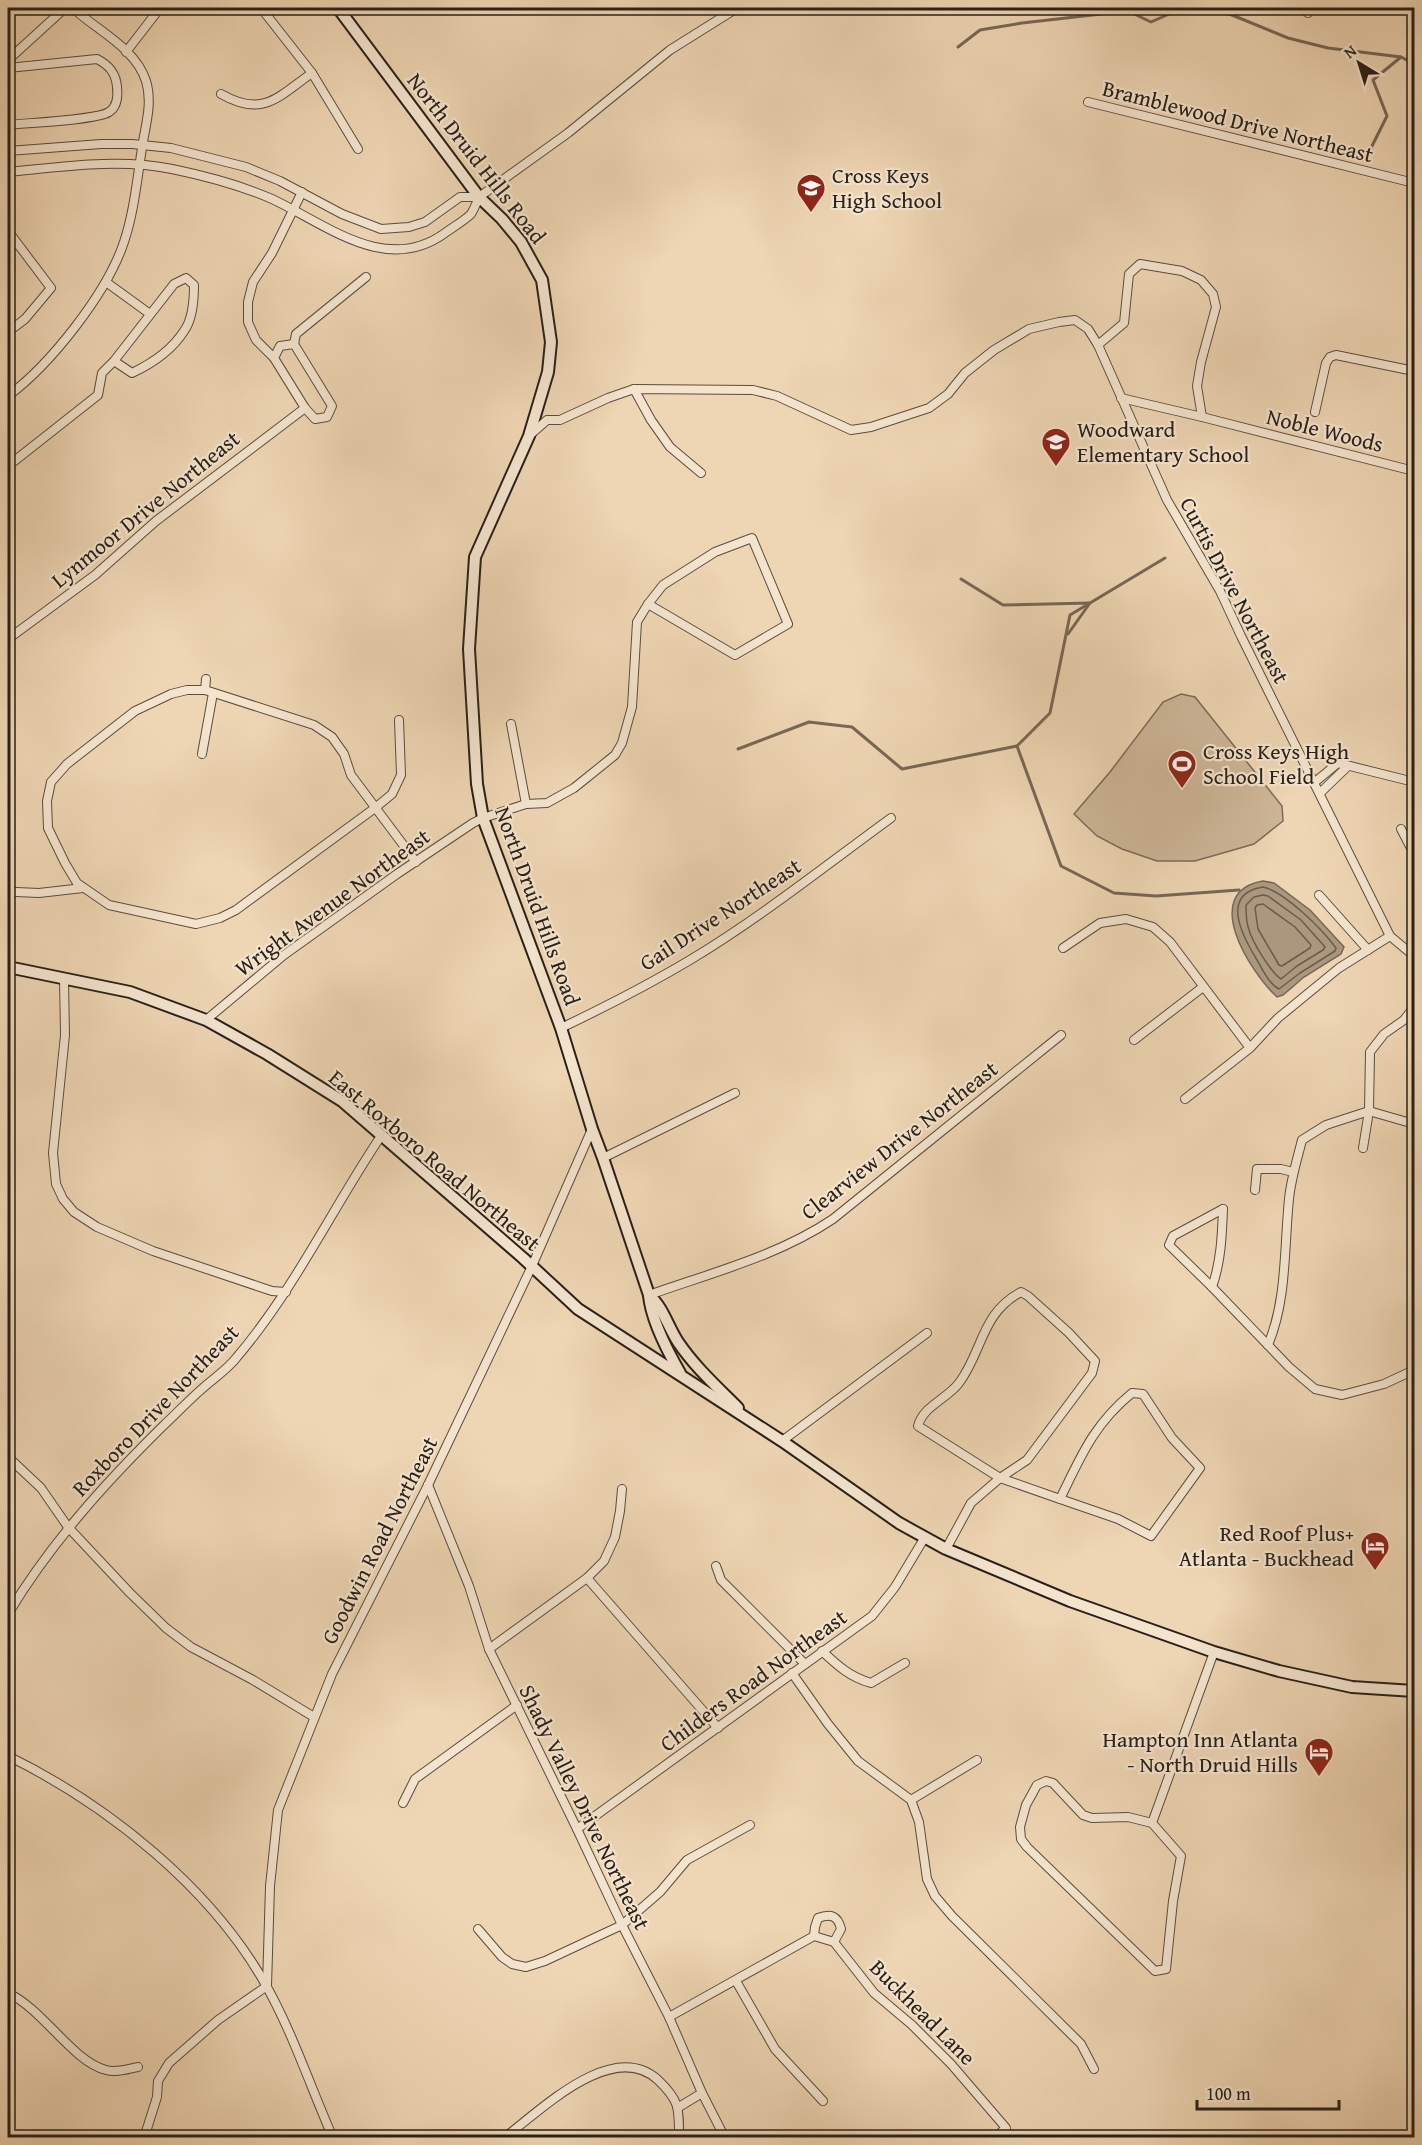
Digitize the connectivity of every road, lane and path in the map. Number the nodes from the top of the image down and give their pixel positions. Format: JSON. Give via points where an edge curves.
{"nodes":[{"id":1,"x":65,"y":8,"type":"edge"},
{"id":2,"x":74,"y":8,"type":"edge"},
{"id":3,"x":160,"y":8,"type":"edge"},
{"id":4,"x":261,"y":8,"type":"edge"},
{"id":5,"x":338,"y":8,"type":"edge"},
{"id":6,"x":737,"y":8,"type":"edge"},
{"id":7,"x":126,"y":52,"type":"junction"},
{"id":8,"x":8,"y":60,"type":"edge"},
{"id":9,"x":8,"y":68,"type":"edge"},
{"id":10,"x":312,"y":73,"type":"junction"},
{"id":11,"x":222,"y":94,"type":"dead end"},
{"id":12,"x":1088,"y":102,"type":"dead end"},
{"id":13,"x":8,"y":125,"type":"edge"},
{"id":14,"x":142,"y":146,"type":"junction"},
{"id":15,"x":358,"y":149,"type":"dead end"},
{"id":16,"x":8,"y":152,"type":"edge"},
{"id":17,"x":139,"y":166,"type":"junction"},
{"id":18,"x":8,"y":172,"type":"edge"},
{"id":19,"x":1414,"y":183,"type":"edge"},
{"id":20,"x":302,"y":192,"type":"junction"},
{"id":21,"x":479,"y":197,"type":"junction"},
{"id":22,"x":293,"y":210,"type":"junction"},
{"id":23,"x":8,"y":231,"type":"edge"},
{"id":24,"x":366,"y":277,"type":"dead end"},
{"id":25,"x":106,"y":282,"type":"junction"},
{"id":26,"x":150,"y":314,"type":"junction"},
{"id":27,"x":8,"y":332,"type":"edge"},
{"id":28,"x":294,"y":344,"type":"junction"},
{"id":29,"x":1098,"y":345,"type":"junction"},
{"id":30,"x":274,"y":358,"type":"junction"},
{"id":31,"x":114,"y":361,"type":"junction"},
{"id":32,"x":1414,"y":371,"type":"edge"},
{"id":33,"x":634,"y":389,"type":"junction"},
{"id":34,"x":8,"y":396,"type":"edge"},
{"id":35,"x":1121,"y":398,"type":"junction"},
{"id":36,"x":305,"y":408,"type":"junction"},
{"id":37,"x":1314,"y":412,"type":"dead end"},
{"id":38,"x":1202,"y":417,"type":"junction"},
{"id":39,"x":529,"y":436,"type":"junction"},
{"id":40,"x":8,"y":466,"type":"edge"},
{"id":41,"x":1414,"y":471,"type":"edge"},
{"id":42,"x":701,"y":473,"type":"dead end"},
{"id":43,"x":648,"y":604,"type":"junction"},
{"id":44,"x":8,"y":639,"type":"edge"},
{"id":45,"x":206,"y":680,"type":"dead end"},
{"id":46,"x":209,"y":691,"type":"junction"},
{"id":47,"x":399,"y":720,"type":"dead end"},
{"id":48,"x":511,"y":724,"type":"dead end"},
{"id":49,"x":202,"y":754,"type":"dead end"},
{"id":50,"x":1348,"y":766,"type":"junction"},
{"id":51,"x":1315,"y":782,"type":"junction"},
{"id":52,"x":1414,"y":782,"type":"edge"},
{"id":53,"x":1320,"y":794,"type":"junction"},
{"id":54,"x":526,"y":804,"type":"junction"},
{"id":55,"x":375,"y":808,"type":"junction"},
{"id":56,"x":483,"y":818,"type":"junction"},
{"id":57,"x":891,"y":818,"type":"dead end"},
{"id":58,"x":1401,"y":829,"type":"dead end"},
{"id":59,"x":1414,"y":854,"type":"edge"},
{"id":60,"x":416,"y":862,"type":"junction"},
{"id":61,"x":83,"y":888,"type":"junction"},
{"id":62,"x":16,"y":892,"type":"dead end"},
{"id":63,"x":1319,"y":895,"type":"dead end"},
{"id":64,"x":1390,"y":936,"type":"junction"},
{"id":65,"x":1063,"y":948,"type":"dead end"},
{"id":66,"x":1368,"y":950,"type":"junction"},
{"id":67,"x":1414,"y":956,"type":"edge"},
{"id":68,"x":8,"y":967,"type":"edge"},
{"id":69,"x":64,"y":980,"type":"junction"},
{"id":70,"x":1203,"y":987,"type":"junction"},
{"id":71,"x":1414,"y":1007,"type":"edge"},
{"id":72,"x":206,"y":1020,"type":"junction"},
{"id":73,"x":561,"y":1028,"type":"junction"},
{"id":74,"x":1061,"y":1035,"type":"dead end"},
{"id":75,"x":1134,"y":1040,"type":"dead end"},
{"id":76,"x":1250,"y":1048,"type":"junction"},
{"id":77,"x":735,"y":1093,"type":"dead end"},
{"id":78,"x":1185,"y":1099,"type":"dead end"},
{"id":79,"x":1369,"y":1111,"type":"junction"},
{"id":80,"x":1414,"y":1124,"type":"edge"},
{"id":81,"x":592,"y":1129,"type":"junction"},
{"id":82,"x":381,"y":1136,"type":"junction"},
{"id":83,"x":1363,"y":1148,"type":"dead end"},
{"id":84,"x":603,"y":1158,"type":"junction"},
{"id":85,"x":1293,"y":1173,"type":"junction"},
{"id":86,"x":1255,"y":1190,"type":"dead end"},
{"id":87,"x":532,"y":1266,"type":"junction"},
{"id":88,"x":1212,"y":1287,"type":"junction"},
{"id":89,"x":286,"y":1292,"type":"junction"},
{"id":90,"x":649,"y":1295,"type":"junction"},
{"id":91,"x":1414,"y":1328,"type":"edge"},
{"id":92,"x":927,"y":1333,"type":"dead end"},
{"id":93,"x":1268,"y":1345,"type":"junction"},
{"id":94,"x":1413,"y":1371,"type":"edge"},
{"id":95,"x":681,"y":1376,"type":"junction"},
{"id":96,"x":753,"y":1423,"type":"junction"},
{"id":97,"x":782,"y":1441,"type":"junction"},
{"id":98,"x":8,"y":1457,"type":"edge"},
{"id":99,"x":1000,"y":1478,"type":"junction"},
{"id":100,"x":428,"y":1485,"type":"junction"},
{"id":101,"x":622,"y":1489,"type":"dead end"},
{"id":102,"x":1060,"y":1499,"type":"junction"},
{"id":103,"x":68,"y":1527,"type":"junction"},
{"id":104,"x":925,"y":1537,"type":"junction"},
{"id":105,"x":946,"y":1549,"type":"junction"},
{"id":106,"x":716,"y":1566,"type":"dead end"},
{"id":107,"x":587,"y":1578,"type":"junction"},
{"id":108,"x":8,"y":1614,"type":"edge"},
{"id":109,"x":489,"y":1649,"type":"junction"},
{"id":110,"x":822,"y":1651,"type":"junction"},
{"id":111,"x":1214,"y":1652,"type":"junction"},
{"id":112,"x":905,"y":1663,"type":"dead end"},
{"id":113,"x":805,"y":1664,"type":"junction"},
{"id":114,"x":792,"y":1673,"type":"junction"},
{"id":115,"x":1414,"y":1691,"type":"edge"},
{"id":116,"x":517,"y":1705,"type":"junction"},
{"id":117,"x":314,"y":1717,"type":"junction"},
{"id":118,"x":718,"y":1728,"type":"junction"},
{"id":119,"x":8,"y":1756,"type":"edge"},
{"id":120,"x":977,"y":1760,"type":"dead end"},
{"id":121,"x":911,"y":1800,"type":"junction"},
{"id":122,"x":403,"y":1803,"type":"dead end"},
{"id":123,"x":1152,"y":1823,"type":"junction"},
{"id":124,"x":750,"y":1825,"type":"dead end"},
{"id":125,"x":577,"y":1829,"type":"junction"},
{"id":126,"x":621,"y":1925,"type":"junction"},
{"id":127,"x":478,"y":1929,"type":"dead end"},
{"id":128,"x":814,"y":1936,"type":"junction"},
{"id":129,"x":834,"y":1942,"type":"junction"},
{"id":130,"x":736,"y":1981,"type":"junction"},
{"id":131,"x":267,"y":1986,"type":"junction"},
{"id":132,"x":8,"y":1993,"type":"edge"},
{"id":133,"x":669,"y":2018,"type":"junction"},
{"id":134,"x":138,"y":2067,"type":"dead end"},
{"id":135,"x":1094,"y":2069,"type":"dead end"},
{"id":136,"x":702,"y":2093,"type":"junction"},
{"id":137,"x":823,"y":2101,"type":"dead end"},
{"id":138,"x":679,"y":2107,"type":"junction"},
{"id":139,"x":508,"y":2134,"type":"dead end"},
{"id":140,"x":144,"y":2138,"type":"edge"},
{"id":141,"x":333,"y":2138,"type":"edge"},
{"id":142,"x":679,"y":2138,"type":"edge"},
{"id":143,"x":725,"y":2138,"type":"edge"},
{"id":144,"x":994,"y":2138,"type":"edge"}],
"edges":[{"from":1,"to":8,"type":"street"},
{"from":2,"to":7,"type":"street"},
{"from":3,"to":7,"type":"street"},
{"from":4,"to":10,"type":"street"},
{"from":5,"to":21,"type":"main road","name":"North Druid Hills Road"},
{"from":6,"to":21,"type":"street","via":[[670,50],[568,133]]},
{"from":7,"to":14,"type":"street","via":[[146,81],[149,108]]},
{"from":9,"to":13,"type":"street","via":[[97,59],[108,65],[116,77],[117,91],[115,107],[108,114]]},
{"from":10,"to":11,"type":"street","via":[[271,102],[260,105],[244,105]]},
{"from":10,"to":15,"type":"street"},
{"from":12,"to":19,"type":"street","name":"Bramblewood Drive Northeast"},
{"from":14,"to":16,"type":"street","via":[[101,144]]},
{"from":14,"to":17,"type":"street"},
{"from":14,"to":20,"type":"street","via":[[171,148],[238,165]]},
{"from":17,"to":18,"type":"street","via":[[102,164]]},
{"from":17,"to":22,"type":"street","via":[[168,168],[231,184]]},
{"from":17,"to":25,"type":"street","via":[[132,215]]},
{"from":20,"to":21,"type":"street","via":[[381,229],[425,222],[460,197]]},
{"from":20,"to":22,"type":"street"},
{"from":21,"to":22,"type":"street","via":[[471,213],[434,241],[396,249],[361,244]]},
{"from":21,"to":39,"type":"main road","name":"North Druid Hills Road","via":[[520,242],[542,280],[552,342],[548,372]]},
{"from":22,"to":30,"type":"street","via":[[253,282],[248,302],[253,335]]},
{"from":23,"to":27,"type":"street","via":[[51,288],[25,320]]},
{"from":24,"to":28,"type":"street","via":[[296,333]]},
{"from":25,"to":26,"type":"street"},
{"from":25,"to":34,"type":"street","via":[[69,334],[25,383]]},
{"from":26,"to":31,"type":"street"},
{"from":26,"to":31,"type":"street","via":[[174,284],[186,278],[194,285],[191,316],[185,331],[163,354],[132,373]]},
{"from":28,"to":30,"type":"street","via":[[280,346]]},
{"from":28,"to":36,"type":"street","via":[[332,406],[327,417],[315,419]]},
{"from":29,"to":33,"type":"street","name":"Curtis Drive Northeast","via":[[1089,328],[1076,320],[1029,329],[994,350],[929,408],[851,430],[777,396],[753,390]]},
{"from":29,"to":35,"type":"street","name":"Curtis Drive Northeast"},
{"from":29,"to":38,"type":"street","via":[[1124,323],[1130,274],[1140,264],[1182,271],[1201,280],[1213,294],[1216,307],[1197,386]]},
{"from":30,"to":36,"type":"street"},
{"from":31,"to":40,"type":"street","via":[[102,373],[98,395]]},
{"from":32,"to":37,"type":"street","via":[[1330,357]]},
{"from":33,"to":39,"type":"street","name":"Curtis Drive Northeast","via":[[560,420],[547,420]]},
{"from":33,"to":42,"type":"street","via":[[670,447]]},
{"from":35,"to":38,"type":"street","name":"Noble Woods"},
{"from":35,"to":51,"type":"street","name":"Curtis Drive Northeast","via":[[1167,500],[1220,591]]},
{"from":36,"to":44,"type":"street","name":"Lynmoor Drive Northeast"},
{"from":38,"to":41,"type":"street","name":"Noble Woods"},
{"from":39,"to":56,"type":"main road","name":"North Druid Hills Road","via":[[475,557],[469,648],[476,779]]},
{"from":43,"to":43,"type":"street","name":"Wright Avenue Northeast","via":[[663,585],[715,552],[752,538],[788,624],[735,655]]},
{"from":43,"to":54,"type":"street","name":"Wright Avenue Northeast","via":[[637,622],[632,707],[619,749],[574,788],[547,803]]},
{"from":45,"to":46,"type":"street"},
{"from":46,"to":49,"type":"street"},
{"from":46,"to":55,"type":"street","via":[[314,724],[332,737],[344,753],[351,775]]},
{"from":46,"to":61,"type":"street","via":[[171,694],[135,711],[67,764],[51,782],[46,801],[48,828]]},
{"from":47,"to":55,"type":"street","via":[[401,775],[392,794]]},
{"from":48,"to":54,"type":"street"},
{"from":50,"to":51,"type":"street","via":[[1338,763]]},
{"from":50,"to":52,"type":"street"},
{"from":50,"to":53,"type":"street"},
{"from":51,"to":53,"type":"street","name":"Curtis Drive Northeast"},
{"from":53,"to":64,"type":"street","name":"Curtis Drive Northeast"},
{"from":54,"to":56,"type":"street","name":"Wright Avenue Northeast"},
{"from":55,"to":60,"type":"street"},
{"from":55,"to":61,"type":"street","via":[[220,918],[196,924],[109,905]]},
{"from":56,"to":60,"type":"street","name":"Wright Avenue Northeast"},
{"from":56,"to":73,"type":"main road","name":"North Druid Hills Road"},
{"from":57,"to":73,"type":"street","name":"Gail Drive Northeast","via":[[691,959]]},
{"from":58,"to":59,"type":"street"},
{"from":60,"to":72,"type":"street","name":"Wright Avenue Northeast","via":[[284,955]]},
{"from":61,"to":62,"type":"street"},
{"from":63,"to":66,"type":"street"},
{"from":64,"to":66,"type":"street"},
{"from":64,"to":67,"type":"street","name":"Curtis Drive Northeast"},
{"from":65,"to":70,"type":"street","via":[[1100,923],[1126,919],[1153,927],[1170,942]]},
{"from":66,"to":76,"type":"street","via":[[1339,968],[1278,1018]]},
{"from":68,"to":69,"type":"main road","name":"East Roxboro Road Northeast"},
{"from":69,"to":72,"type":"main road","name":"East Roxboro Road Northeast","via":[[130,992]]},
{"from":69,"to":89,"type":"street","via":[[65,1035],[53,1153],[56,1184],[63,1199],[74,1212],[97,1227],[153,1251],[272,1291]]},
{"from":70,"to":75,"type":"street"},
{"from":70,"to":76,"type":"street"},
{"from":71,"to":79,"type":"street","via":[[1370,1052]]},
{"from":72,"to":82,"type":"main road","name":"East Roxboro Road Northeast","via":[[342,1101]]},
{"from":73,"to":81,"type":"main road","name":"North Druid Hills Road"},
{"from":74,"to":90,"type":"street","name":"Clearview Drive Northeast","via":[[813,1232]]},
{"from":76,"to":78,"type":"street"},
{"from":77,"to":84,"type":"street"},
{"from":79,"to":80,"type":"street"},
{"from":79,"to":83,"type":"street"},
{"from":79,"to":85,"type":"street","via":[[1326,1125],[1302,1140]]},
{"from":81,"to":84,"type":"main road","name":"North Druid Hills Road"},
{"from":81,"to":87,"type":"street","name":"Goodwin Road Northeast"},
{"from":82,"to":87,"type":"main road","name":"East Roxboro Road Northeast"},
{"from":82,"to":89,"type":"street","name":"Roxboro Drive Northeast"},
{"from":84,"to":90,"type":"main road","name":"North Druid Hills Road"},
{"from":85,"to":86,"type":"street","via":[[1257,1169]]},
{"from":85,"to":93,"type":"street","via":[[1277,1324]]},
{"from":87,"to":95,"type":"main road","name":"East Roxboro Road Northeast","via":[[578,1308]]},
{"from":87,"to":100,"type":"street","name":"Goodwin Road Northeast"},
{"from":88,"to":88,"type":"street","via":[[1222,1240],[1223,1209],[1173,1236],[1169,1245]]},
{"from":88,"to":93,"type":"street"},
{"from":89,"to":103,"type":"street","name":"Roxboro Drive Northeast","via":[[236,1359],[146,1443]]},
{"from":90,"to":95,"type":"main road","name":"North Druid Hills Road"},
{"from":90,"to":96,"type":"main road","via":[[692,1361]]},
{"from":91,"to":94,"type":"street"},
{"from":92,"to":97,"type":"street"},
{"from":93,"to":94,"type":"street","via":[[1315,1389],[1342,1395],[1384,1384]]},
{"from":95,"to":96,"type":"main road","name":"East Roxboro Road Northeast"},
{"from":96,"to":97,"type":"main road"},
{"from":97,"to":104,"type":"main road"},
{"from":98,"to":103,"type":"street","via":[[41,1488]]},
{"from":99,"to":99,"type":"street","via":[[1027,1460],[1092,1373],[1095,1361],[1070,1333],[1021,1292],[987,1323],[959,1383],[921,1416],[918,1426]]},
{"from":99,"to":102,"type":"street"},
{"from":99,"to":105,"type":"street","via":[[971,1503]]},
{"from":100,"to":109,"type":"street","name":"Shady Valley Drive Northeast","via":[[469,1586]]},
{"from":100,"to":117,"type":"street","name":"Goodwin Road Northeast"},
{"from":101,"to":107,"type":"street","via":[[615,1537],[604,1561]]},
{"from":102,"to":102,"type":"street","via":[[1118,1519],[1150,1536],[1200,1468],[1172,1438],[1143,1394],[1132,1393],[1100,1424]]},
{"from":103,"to":108,"type":"street","name":"Roxboro Drive Northeast","via":[[29,1578]]},
{"from":103,"to":117,"type":"street","via":[[166,1628],[191,1647]]},
{"from":104,"to":105,"type":"main road"},
{"from":104,"to":110,"type":"street","name":"Childers Road Northeast","via":[[872,1616]]},
{"from":105,"to":111,"type":"main road","via":[[1070,1601]]},
{"from":106,"to":113,"type":"street","via":[[721,1580]]},
{"from":107,"to":109,"type":"street"},
{"from":107,"to":118,"type":"street"},
{"from":109,"to":116,"type":"street","name":"Shady Valley Drive Northeast"},
{"from":110,"to":112,"type":"street","via":[[856,1679],[871,1683]]},
{"from":110,"to":113,"type":"street","name":"Childers Road Northeast"},
{"from":111,"to":115,"type":"main road","via":[[1352,1687]]},
{"from":111,"to":123,"type":"street"},
{"from":113,"to":114,"type":"street","name":"Childers Road Northeast"},
{"from":114,"to":118,"type":"street","name":"Childers Road Northeast"},
{"from":114,"to":121,"type":"street","via":[[858,1761]]},
{"from":116,"to":122,"type":"street","via":[[415,1779]]},
{"from":116,"to":125,"type":"street","name":"Shady Valley Drive Northeast"},
{"from":117,"to":131,"type":"street","name":"Goodwin Road Northeast","via":[[278,1810],[270,1886]]},
{"from":118,"to":125,"type":"street","name":"Childers Road Northeast"},
{"from":119,"to":131,"type":"street","via":[[135,1836],[213,1911]]},
{"from":120,"to":121,"type":"street"},
{"from":121,"to":135,"type":"street","via":[[919,1822],[927,1879],[935,1896],[1081,2044]]},
{"from":123,"to":123,"type":"street","via":[[1128,1817],[1083,1815],[1053,1783],[1046,1781],[1037,1785],[1020,1827],[1021,1839],[1027,1847],[1155,1971],[1166,1969],[1181,1856]]},
{"from":124,"to":126,"type":"street","via":[[687,1860],[660,1892]]},
{"from":125,"to":126,"type":"street","name":"Shady Valley Drive Northeast"},
{"from":126,"to":127,"type":"street","via":[[526,1967],[502,1957]]},
{"from":126,"to":133,"type":"street","name":"Shady Valley Drive Northeast"},
{"from":128,"to":129,"type":"street"},
{"from":128,"to":129,"type":"street","via":[[818,1918],[834,1916],[841,1929]]},
{"from":128,"to":130,"type":"street"},
{"from":129,"to":144,"type":"street","name":"Buckhead Lane","via":[[874,1993],[951,2064],[1006,2128]]},
{"from":130,"to":133,"type":"street"},
{"from":130,"to":137,"type":"street","via":[[775,2049]]},
{"from":131,"to":140,"type":"street","via":[[218,2020],[170,2062],[158,2081]]},
{"from":131,"to":141,"type":"street"},
{"from":132,"to":134,"type":"street","via":[[29,2006],[93,2064],[117,2071]]},
{"from":133,"to":136,"type":"street","name":"Shady Valley Drive Northeast"},
{"from":136,"to":138,"type":"street"},
{"from":136,"to":143,"type":"street","name":"Shady Valley Drive Northeast"},
{"from":138,"to":139,"type":"street","via":[[667,2088],[651,2074],[630,2067],[613,2069],[585,2078]]},
{"from":138,"to":142,"type":"street"}]}
